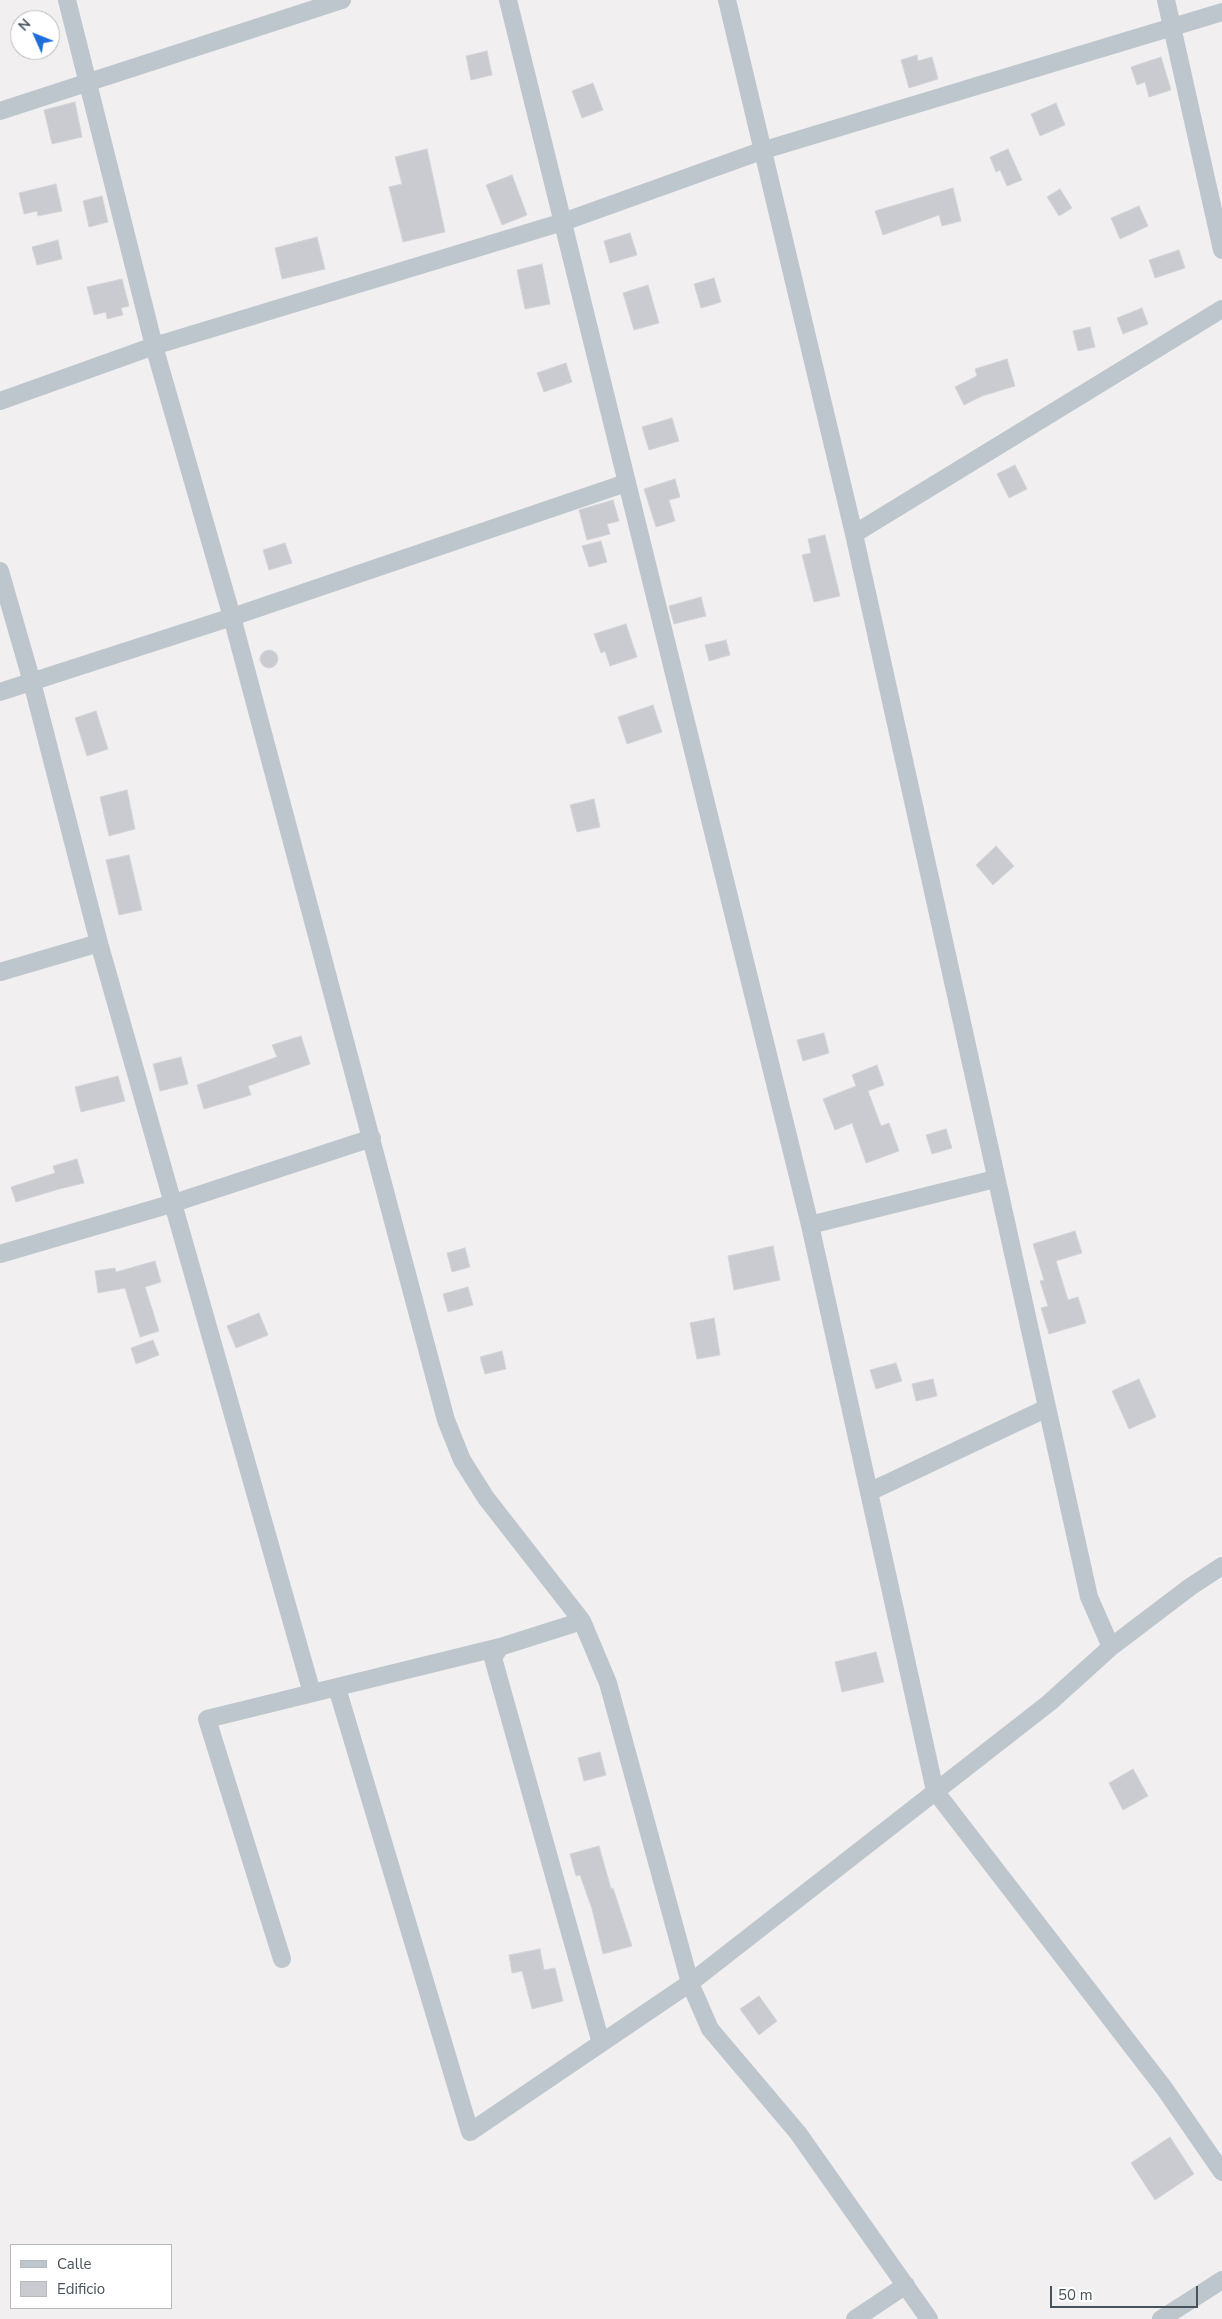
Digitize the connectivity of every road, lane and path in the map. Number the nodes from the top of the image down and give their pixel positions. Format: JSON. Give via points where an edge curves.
{"nodes":[{"id":1,"x":67,"y":0,"type":"edge"},
{"id":2,"x":342,"y":0,"type":"edge"},
{"id":3,"x":508,"y":0,"type":"edge"},
{"id":4,"x":727,"y":0,"type":"edge"},
{"id":5,"x":1166,"y":0,"type":"edge"},
{"id":6,"x":291,"y":8,"type":"edge"},
{"id":7,"x":1222,"y":12,"type":"edge"},
{"id":8,"x":1172,"y":26,"type":"junction"},
{"id":9,"x":86,"y":84,"type":"junction"},
{"id":10,"x":0,"y":111,"type":"edge"},
{"id":11,"x":761,"y":151,"type":"junction"},
{"id":12,"x":563,"y":222,"type":"junction"},
{"id":13,"x":1222,"y":250,"type":"edge"},
{"id":14,"x":1222,"y":309,"type":"edge"},
{"id":15,"x":154,"y":346,"type":"junction"},
{"id":16,"x":0,"y":401,"type":"edge"},
{"id":17,"x":626,"y":483,"type":"junction"},
{"id":18,"x":854,"y":534,"type":"junction"},
{"id":19,"x":0,"y":571,"type":"edge"},
{"id":20,"x":232,"y":617,"type":"junction"},
{"id":21,"x":32,"y":682,"type":"junction"},
{"id":22,"x":0,"y":692,"type":"edge"},
{"id":23,"x":98,"y":943,"type":"junction"},
{"id":24,"x":0,"y":972,"type":"edge"},
{"id":25,"x":372,"y":1138,"type":"junction"},
{"id":26,"x":995,"y":1179,"type":"junction"},
{"id":27,"x":174,"y":1203,"type":"junction"},
{"id":28,"x":810,"y":1225,"type":"junction"},
{"id":29,"x":0,"y":1254,"type":"edge"},
{"id":30,"x":1047,"y":1408,"type":"junction"},
{"id":31,"x":869,"y":1492,"type":"junction"},
{"id":32,"x":1222,"y":1566,"type":"edge"},
{"id":33,"x":582,"y":1621,"type":"junction"},
{"id":34,"x":500,"y":1647,"type":"junction"},
{"id":35,"x":1111,"y":1647,"type":"junction"},
{"id":36,"x":337,"y":1688,"type":"junction"},
{"id":37,"x":312,"y":1693,"type":"junction"},
{"id":38,"x":935,"y":1791,"type":"junction"},
{"id":39,"x":282,"y":1959,"type":"dead end"},
{"id":40,"x":690,"y":1983,"type":"junction"},
{"id":41,"x":601,"y":2043,"type":"junction"},
{"id":42,"x":1222,"y":2172,"type":"edge"},
{"id":43,"x":1222,"y":2280,"type":"edge"},
{"id":44,"x":906,"y":2285,"type":"junction"},
{"id":45,"x":855,"y":2319,"type":"edge"},
{"id":46,"x":929,"y":2319,"type":"edge"},
{"id":47,"x":1161,"y":2319,"type":"edge"}],
"edges":[{"from":1,"to":9,"type":"street"},
{"from":2,"to":6,"type":"street"},
{"from":3,"to":12,"type":"street"},
{"from":4,"to":11,"type":"street"},
{"from":5,"to":8,"type":"street"},
{"from":6,"to":9,"type":"street"},
{"from":7,"to":8,"type":"street"},
{"from":8,"to":11,"type":"street"},
{"from":8,"to":13,"type":"street"},
{"from":9,"to":10,"type":"street"},
{"from":9,"to":15,"type":"street"},
{"from":11,"to":12,"type":"street"},
{"from":11,"to":18,"type":"street"},
{"from":12,"to":15,"type":"street"},
{"from":12,"to":17,"type":"street"},
{"from":14,"to":18,"type":"street"},
{"from":15,"to":16,"type":"street"},
{"from":15,"to":20,"type":"street"},
{"from":17,"to":20,"type":"street"},
{"from":17,"to":28,"type":"street"},
{"from":18,"to":26,"type":"street"},
{"from":19,"to":21,"type":"street"},
{"from":20,"to":21,"type":"street"},
{"from":20,"to":25,"type":"street"},
{"from":21,"to":22,"type":"street"},
{"from":21,"to":23,"type":"street"},
{"from":23,"to":24,"type":"street"},
{"from":23,"to":27,"type":"street"},
{"from":25,"to":27,"type":"street"},
{"from":25,"to":33,"type":"street","via":[[446,1420],[462,1460],[486,1498]]},
{"from":26,"to":28,"type":"street"},
{"from":26,"to":30,"type":"street"},
{"from":27,"to":29,"type":"street"},
{"from":27,"to":37,"type":"street"},
{"from":28,"to":31,"type":"street"},
{"from":30,"to":31,"type":"street"},
{"from":30,"to":35,"type":"street","via":[[1089,1597]]},
{"from":31,"to":38,"type":"street"},
{"from":32,"to":35,"type":"street"},
{"from":33,"to":34,"type":"street"},
{"from":33,"to":40,"type":"street","via":[[608,1682]]},
{"from":34,"to":36,"type":"street"},
{"from":34,"to":41,"type":"street","via":[[493,1658]]},
{"from":35,"to":38,"type":"street","via":[[1049,1703]]},
{"from":36,"to":37,"type":"street"},
{"from":36,"to":41,"type":"street","via":[[470,2132]]},
{"from":37,"to":39,"type":"street","via":[[207,1719]]},
{"from":38,"to":40,"type":"street"},
{"from":38,"to":42,"type":"street","via":[[1164,2088]]},
{"from":40,"to":41,"type":"street"},
{"from":40,"to":44,"type":"street","via":[[710,2029],[798,2133]]},
{"from":43,"to":47,"type":"street"},
{"from":44,"to":45,"type":"street"},
{"from":44,"to":46,"type":"street"}]}
